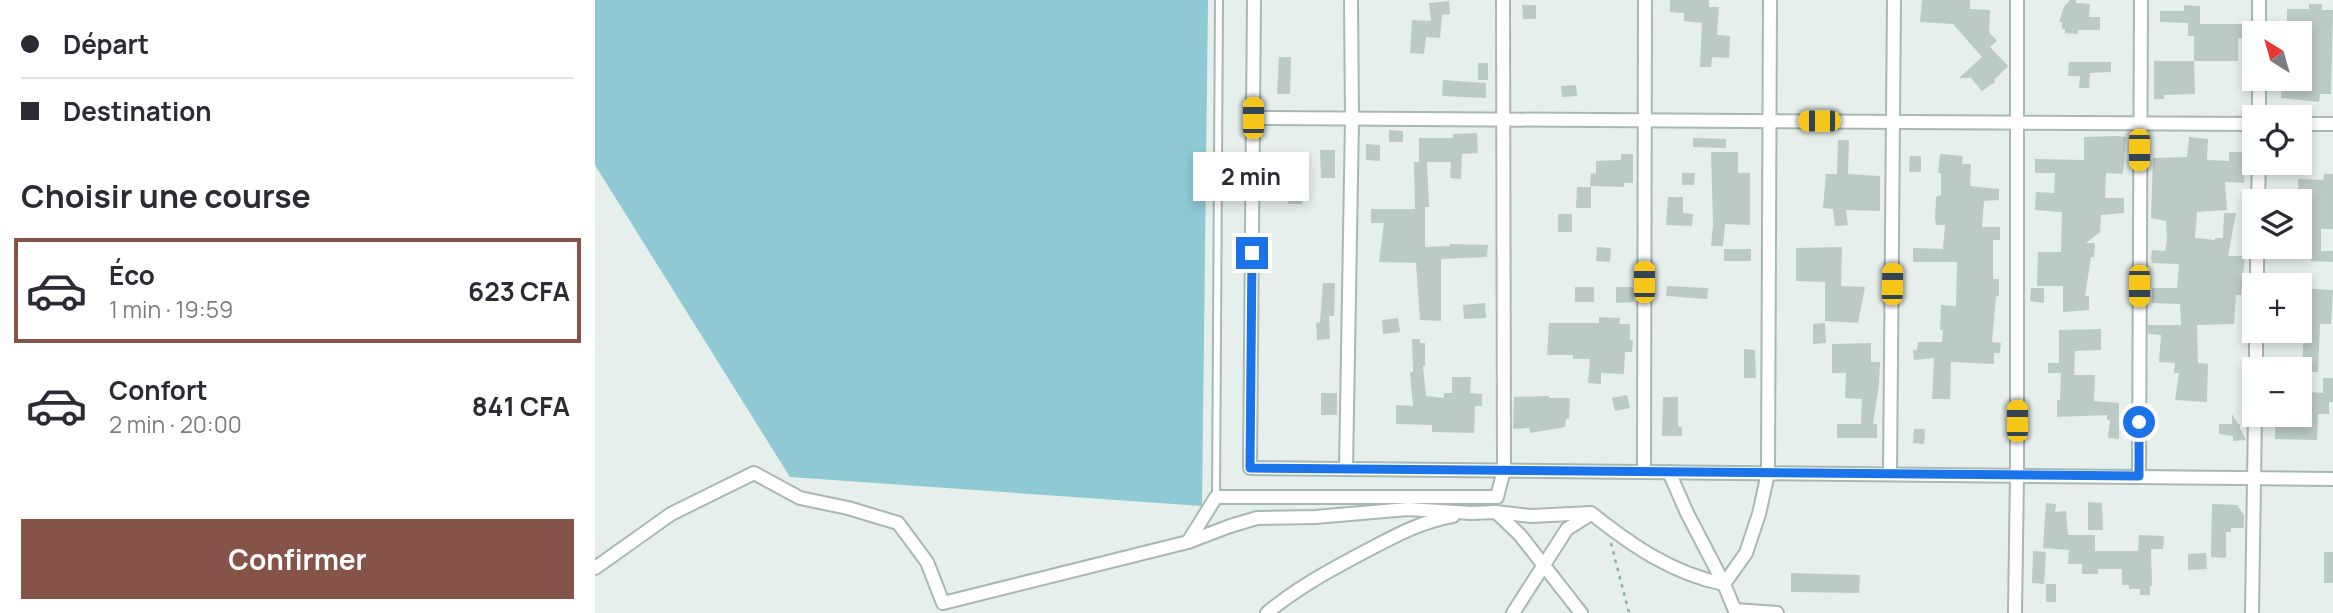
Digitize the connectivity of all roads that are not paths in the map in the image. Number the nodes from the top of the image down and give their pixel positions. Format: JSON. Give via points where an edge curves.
{"nodes":[{"id":1,"x":1219,"y":0,"type":"edge"},
{"id":2,"x":1254,"y":0,"type":"edge"},
{"id":3,"x":1351,"y":0,"type":"edge"},
{"id":4,"x":1503,"y":0,"type":"edge"},
{"id":5,"x":1645,"y":0,"type":"edge"},
{"id":6,"x":1770,"y":0,"type":"edge"},
{"id":7,"x":1894,"y":0,"type":"edge"},
{"id":8,"x":2017,"y":0,"type":"edge"},
{"id":9,"x":2141,"y":0,"type":"edge"},
{"id":10,"x":2259,"y":0,"type":"edge"},
{"id":11,"x":2259,"y":21,"type":"edge"},
{"id":12,"x":1253,"y":118,"type":"junction"},
{"id":13,"x":1352,"y":119,"type":"junction"},
{"id":14,"x":1502,"y":120,"type":"junction"},
{"id":15,"x":1644,"y":121,"type":"junction"},
{"id":16,"x":1770,"y":121,"type":"junction"},
{"id":17,"x":1894,"y":122,"type":"junction"},
{"id":18,"x":2018,"y":122,"type":"junction"},
{"id":19,"x":2140,"y":123,"type":"junction"},
{"id":20,"x":2242,"y":124,"type":"edge"},
{"id":21,"x":2312,"y":124,"type":"edge"},
{"id":22,"x":2333,"y":124,"type":"edge"},
{"id":23,"x":2255,"y":427,"type":"edge"},
{"id":24,"x":1346,"y":468,"type":"junction"},
{"id":25,"x":1504,"y":470,"type":"junction"},
{"id":26,"x":1644,"y":471,"type":"junction"},
{"id":27,"x":1669,"y":472,"type":"junction"},
{"id":28,"x":1768,"y":472,"type":"junction"},
{"id":29,"x":1890,"y":474,"type":"junction"},
{"id":30,"x":2017,"y":475,"type":"junction"},
{"id":31,"x":2139,"y":476,"type":"junction"},
{"id":32,"x":2254,"y":477,"type":"junction"},
{"id":33,"x":2333,"y":479,"type":"edge"},
{"id":34,"x":1216,"y":497,"type":"junction"},
{"id":35,"x":1496,"y":512,"type":"junction"},
{"id":36,"x":1471,"y":513,"type":"junction"},
{"id":37,"x":1591,"y":513,"type":"junction"},
{"id":38,"x":1188,"y":542,"type":"junction"},
{"id":39,"x":1543,"y":564,"type":"junction"},
{"id":40,"x":595,"y":568,"type":"edge"},
{"id":41,"x":1724,"y":584,"type":"junction"},
{"id":42,"x":1736,"y":612,"type":"edge"},
{"id":43,"x":1267,"y":613,"type":"edge"},
{"id":44,"x":1513,"y":613,"type":"edge"},
{"id":45,"x":1581,"y":613,"type":"edge"},
{"id":46,"x":1777,"y":613,"type":"edge"},
{"id":47,"x":2014,"y":613,"type":"edge"},
{"id":48,"x":2252,"y":613,"type":"edge"}],
"edges":[{"from":1,"to":34,"type":"lane"},
{"from":2,"to":12,"type":"street"},
{"from":3,"to":13,"type":"street"},
{"from":4,"to":14,"type":"street"},
{"from":5,"to":15,"type":"street"},
{"from":6,"to":16,"type":"street"},
{"from":7,"to":17,"type":"street"},
{"from":8,"to":18,"type":"street"},
{"from":9,"to":19,"type":"street"},
{"from":10,"to":11,"type":"street"},
{"from":12,"to":13,"type":"street"},
{"from":12,"to":24,"type":"street","via":[[1250,468]]},
{"from":13,"to":14,"type":"street"},
{"from":13,"to":24,"type":"street"},
{"from":14,"to":15,"type":"street"},
{"from":14,"to":25,"type":"street"},
{"from":15,"to":16,"type":"street"},
{"from":15,"to":26,"type":"street"},
{"from":16,"to":17,"type":"street"},
{"from":16,"to":28,"type":"street"},
{"from":17,"to":18,"type":"street"},
{"from":17,"to":29,"type":"street"},
{"from":18,"to":19,"type":"street"},
{"from":18,"to":30,"type":"street"},
{"from":19,"to":20,"type":"street"},
{"from":19,"to":31,"type":"street"},
{"from":21,"to":22,"type":"street"},
{"from":23,"to":32,"type":"street"},
{"from":24,"to":25,"type":"street"},
{"from":25,"to":26,"type":"street"},
{"from":25,"to":34,"type":"street","via":[[1497,497]]},
{"from":26,"to":27,"type":"street"},
{"from":27,"to":28,"type":"street"},
{"from":27,"to":41,"type":"street"},
{"from":28,"to":29,"type":"street"},
{"from":28,"to":41,"type":"street","via":[[1746,553]]},
{"from":29,"to":30,"type":"street"},
{"from":30,"to":31,"type":"street"},
{"from":30,"to":47,"type":"street"},
{"from":31,"to":32,"type":"street"},
{"from":32,"to":33,"type":"street"},
{"from":32,"to":48,"type":"street"},
{"from":34,"to":38,"type":"street"},
{"from":35,"to":36,"type":"street"},
{"from":35,"to":37,"type":"street","via":[[1531,516]]},
{"from":35,"to":39,"type":"street"},
{"from":36,"to":38,"type":"street","via":[[1409,509],[1257,518]]},
{"from":36,"to":43,"type":"street","via":[[1422,524],[1393,537],[1310,580]]},
{"from":37,"to":39,"type":"street","via":[[1567,529]]},
{"from":37,"to":41,"type":"street","via":[[1670,566]]},
{"from":38,"to":40,"type":"street","via":[[943,603],[927,562],[898,523],[800,498],[754,473],[671,514]]},
{"from":39,"to":44,"type":"street"},
{"from":39,"to":45,"type":"street"},
{"from":41,"to":42,"type":"street"},
{"from":42,"to":46,"type":"street"}]}
